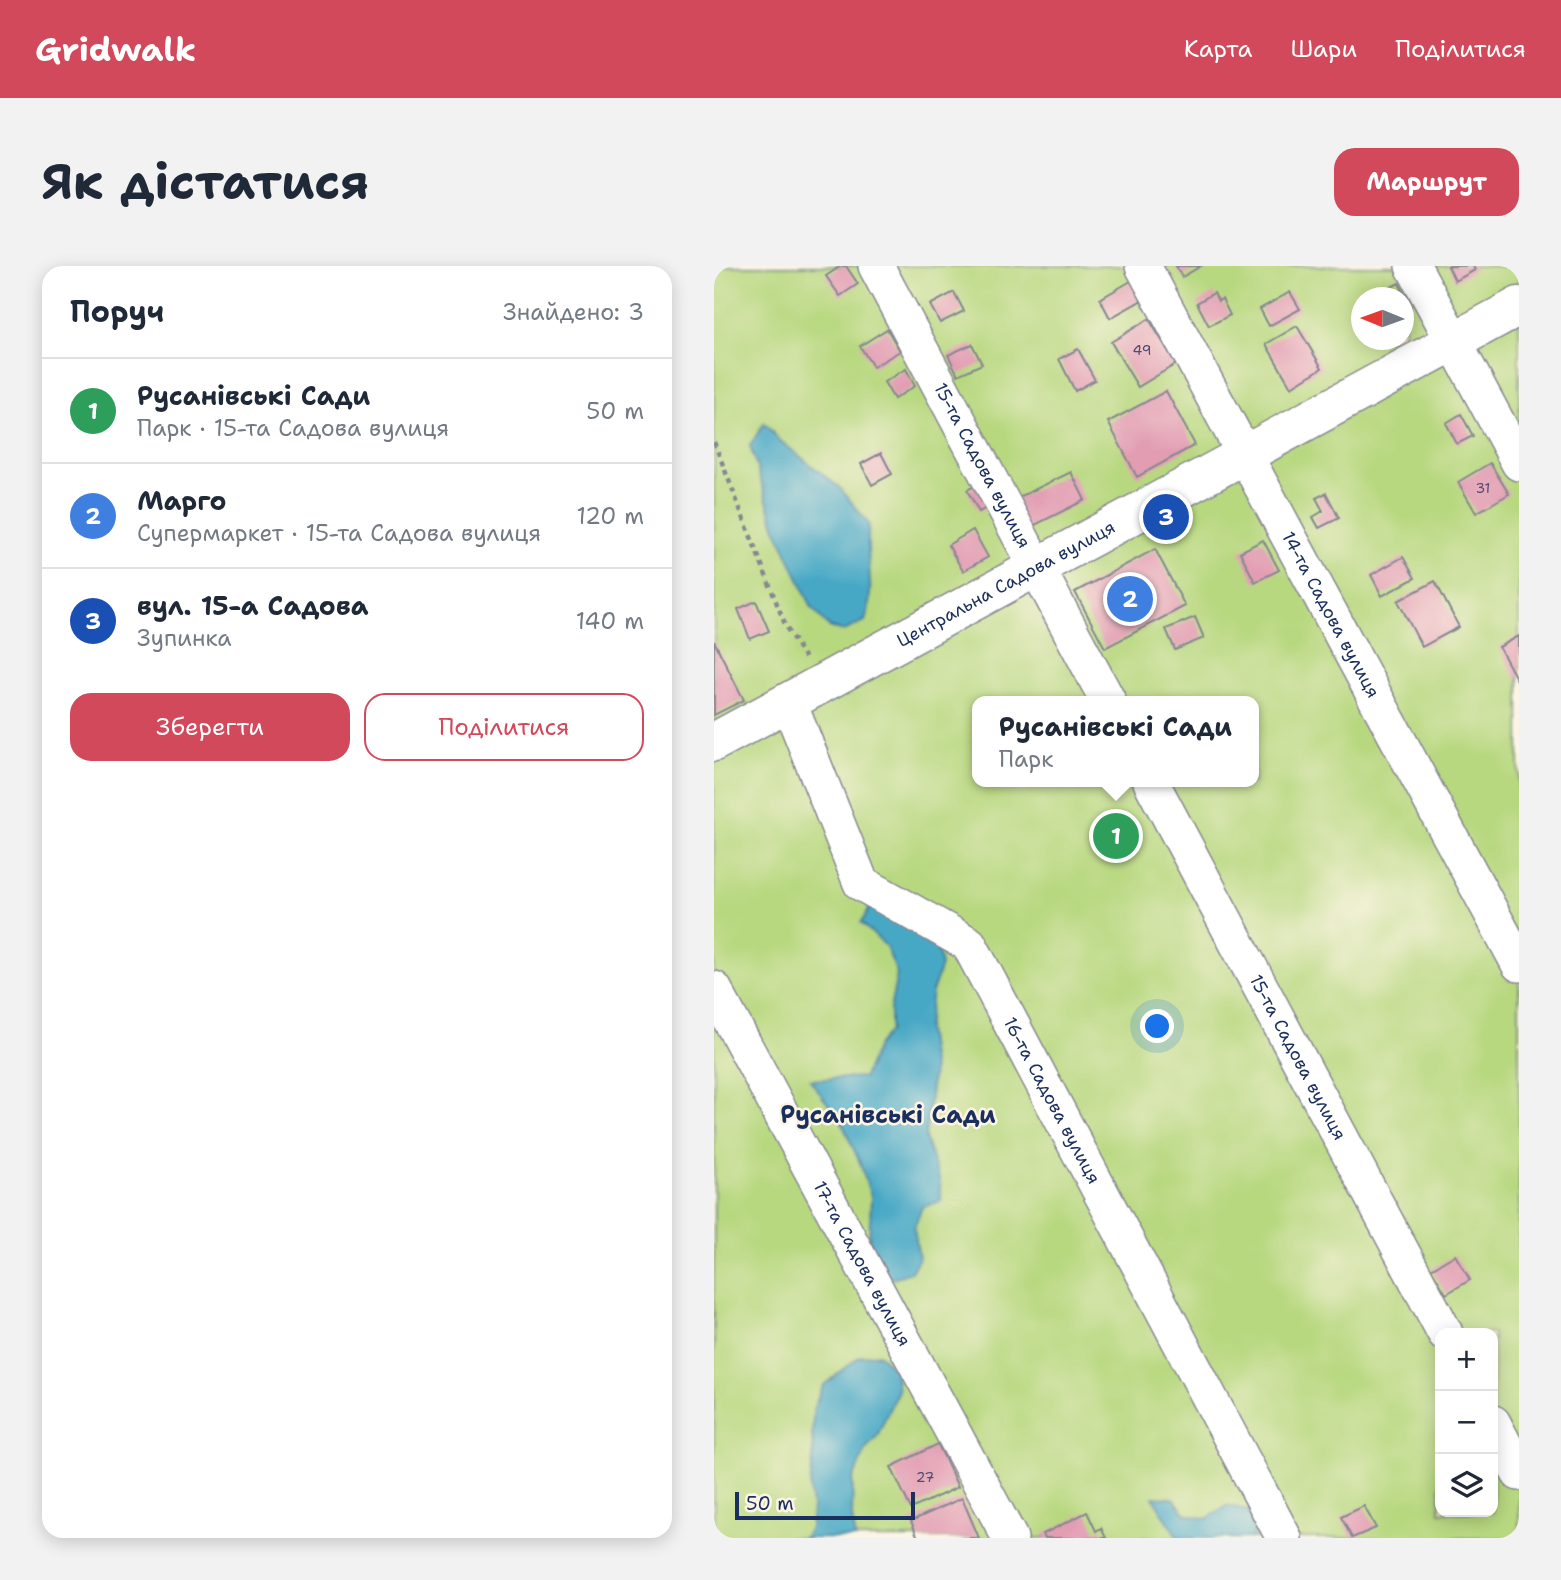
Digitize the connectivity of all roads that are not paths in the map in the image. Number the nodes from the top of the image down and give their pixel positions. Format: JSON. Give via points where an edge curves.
{"nodes":[{"id":1,"x":876,"y":266,"type":"edge"},
{"id":2,"x":1143,"y":266,"type":"edge"},
{"id":3,"x":1413,"y":266,"type":"edge"},
{"id":4,"x":1519,"y":306,"type":"edge"},
{"id":5,"x":1453,"y":341,"type":"junction"},
{"id":6,"x":1244,"y":455,"type":"junction"},
{"id":7,"x":1519,"y":463,"type":"edge"},
{"id":8,"x":1037,"y":567,"type":"junction"},
{"id":9,"x":805,"y":693,"type":"junction"},
{"id":10,"x":1105,"y":696,"type":"edge"},
{"id":11,"x":714,"y":742,"type":"edge"},
{"id":12,"x":1154,"y":787,"type":"edge"},
{"id":13,"x":1519,"y":964,"type":"edge"},
{"id":14,"x":714,"y":989,"type":"edge"},
{"id":15,"x":1442,"y":1328,"type":"edge"},
{"id":16,"x":1498,"y":1433,"type":"edge"},
{"id":17,"x":1519,"y":1473,"type":"edge"},
{"id":18,"x":1010,"y":1538,"type":"edge"},
{"id":19,"x":1284,"y":1538,"type":"edge"}],
"edges":[{"from":1,"to":8,"type":"street","name":"15-та Садова вулиця"},
{"from":2,"to":6,"type":"street","name":"14-та Садова вулиця"},
{"from":3,"to":5,"type":"street"},
{"from":4,"to":5,"type":"main road","name":"Центральна Садова вулиця"},
{"from":5,"to":6,"type":"main road","name":"Центральна Садова вулиця"},
{"from":5,"to":7,"type":"street"},
{"from":6,"to":8,"type":"main road","name":"Центральна Садова вулиця"},
{"from":6,"to":13,"type":"street","name":"14-та Садова вулиця"},
{"from":8,"to":9,"type":"main road","name":"Центральна Садова вулиця"},
{"from":8,"to":10,"type":"street","name":"15-та Садова вулиця"},
{"from":9,"to":11,"type":"main road","name":"Центральна Садова вулиця"},
{"from":9,"to":19,"type":"street","name":"16-та Садова вулиця","via":[[861,883],[969,944]]},
{"from":12,"to":15,"type":"street","name":"15-та Садова вулиця"},
{"from":14,"to":18,"type":"street","name":"17-та Садова вулиця"},
{"from":16,"to":17,"type":"street"}]}
